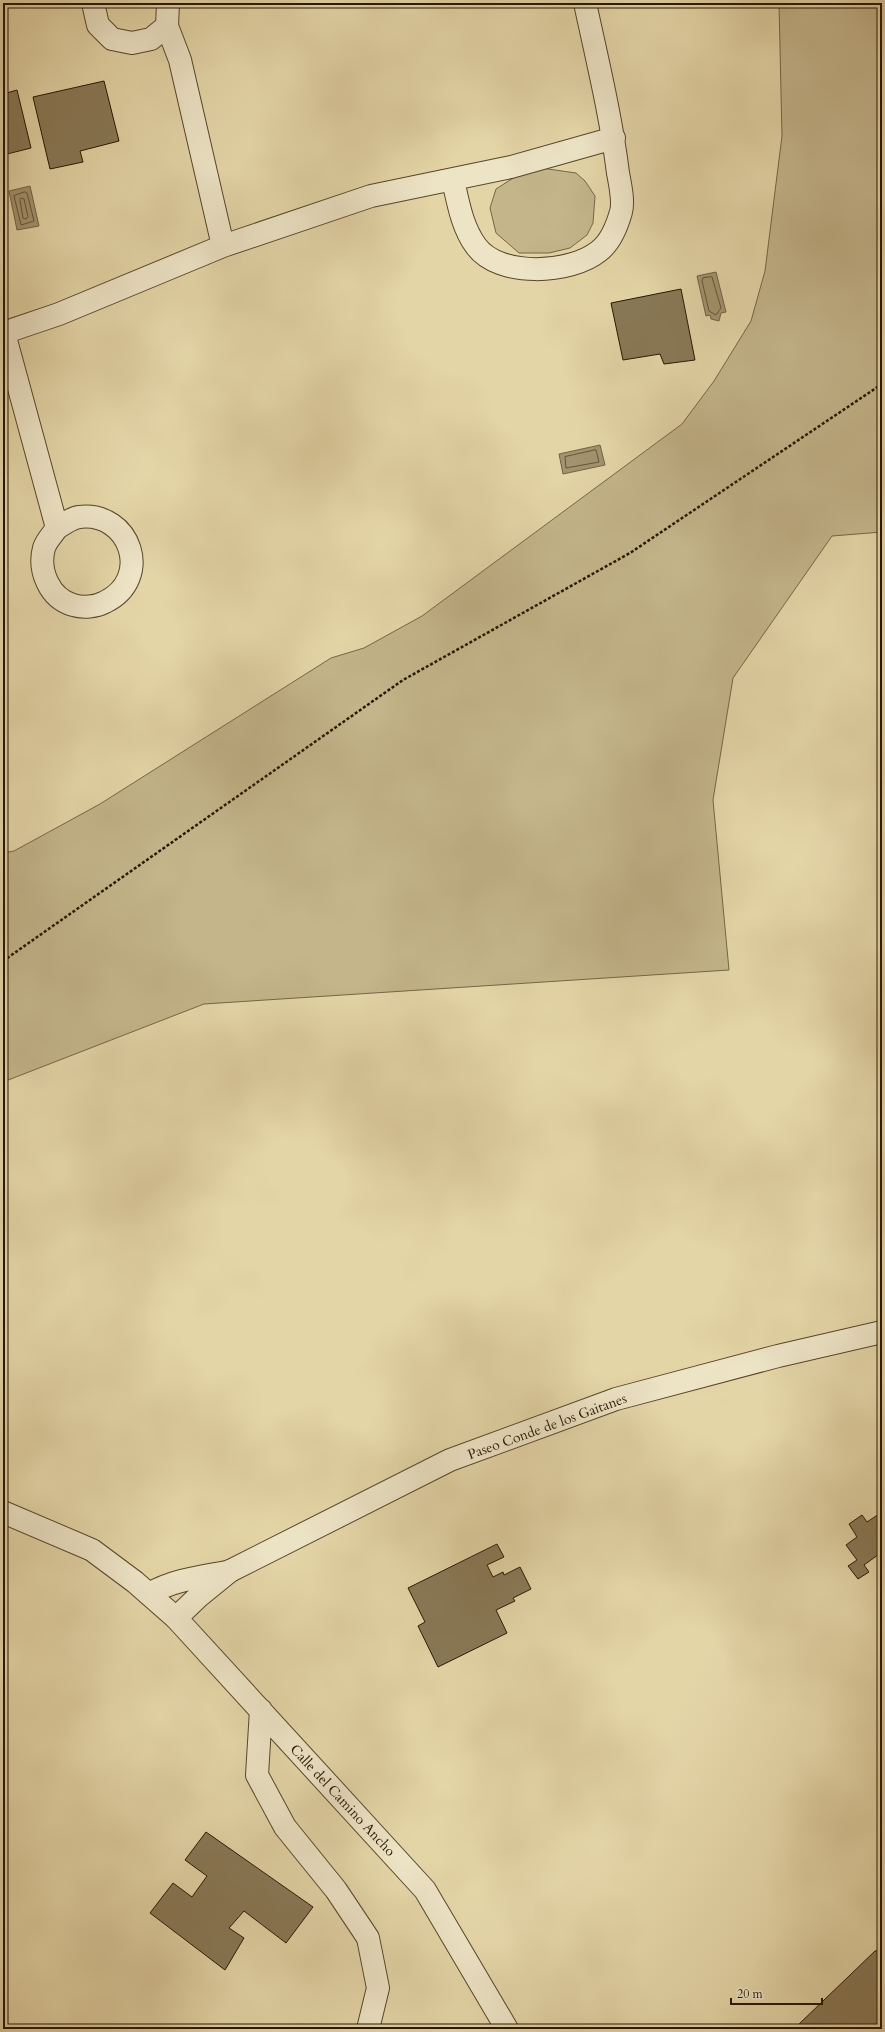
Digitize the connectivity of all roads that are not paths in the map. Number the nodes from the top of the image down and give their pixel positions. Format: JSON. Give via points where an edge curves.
{"nodes":[{"id":1,"x":93,"y":3,"type":"edge"},
{"id":2,"x":168,"y":3,"type":"edge"},
{"id":3,"x":585,"y":3,"type":"edge"},
{"id":4,"x":167,"y":26,"type":"junction"},
{"id":5,"x":614,"y":138,"type":"junction"},
{"id":6,"x":453,"y":180,"type":"junction"},
{"id":7,"x":223,"y":246,"type":"junction"},
{"id":8,"x":4,"y":333,"type":"edge"},
{"id":9,"x":57,"y":528,"type":"junction"},
{"id":10,"x":882,"y":1332,"type":"edge"},
{"id":11,"x":3,"y":1512,"type":"edge"},
{"id":12,"x":230,"y":1571,"type":"junction"},
{"id":13,"x":148,"y":1594,"type":"junction"},
{"id":14,"x":176,"y":1618,"type":"junction"},
{"id":15,"x":260,"y":1710,"type":"junction"},
{"id":16,"x":368,"y":2029,"type":"edge"},
{"id":17,"x":507,"y":2029,"type":"edge"}],
"edges":[{"from":1,"to":4,"type":"street","via":[[98,25],[112,39],[132,43],[151,39]]},
{"from":2,"to":4,"type":"street"},
{"from":3,"to":5,"type":"street"},
{"from":4,"to":7,"type":"street","via":[[180,60]]},
{"from":5,"to":6,"type":"street","via":[[511,167]]},
{"from":5,"to":6,"type":"street","via":[[622,210],[615,232],[600,251],[577,263],[551,269],[524,269],[494,261],[476,246],[466,227]]},
{"from":6,"to":7,"type":"street","via":[[371,196]]},
{"from":7,"to":8,"type":"street","via":[[59,314]]},
{"from":8,"to":9,"type":"street"},
{"from":9,"to":9,"type":"street","via":[[44,547],[42,571],[53,592],[72,605],[96,606],[117,596],[130,577],[132,553],[122,532],[102,518],[78,517]]},
{"from":10,"to":12,"type":"street","name":"Paseo Conde de los Gaitanes","via":[[778,1356],[616,1399],[450,1460]]},
{"from":11,"to":13,"type":"street","via":[[92,1550]]},
{"from":12,"to":13,"type":"street","name":"Paseo Conde de los Gaitanes","via":[[183,1580]]},
{"from":12,"to":14,"type":"street","name":"Paseo Conde de los Gaitanes"},
{"from":13,"to":14,"type":"street","name":"Calle del Camino Ancho"},
{"from":14,"to":15,"type":"street","name":"Calle del Camino Ancho"},
{"from":15,"to":16,"type":"street","via":[[257,1775],[285,1827],[336,1890],[368,1938],[378,1988]]},
{"from":15,"to":17,"type":"street","name":"Calle del Camino Ancho","via":[[425,1890]]}]}
